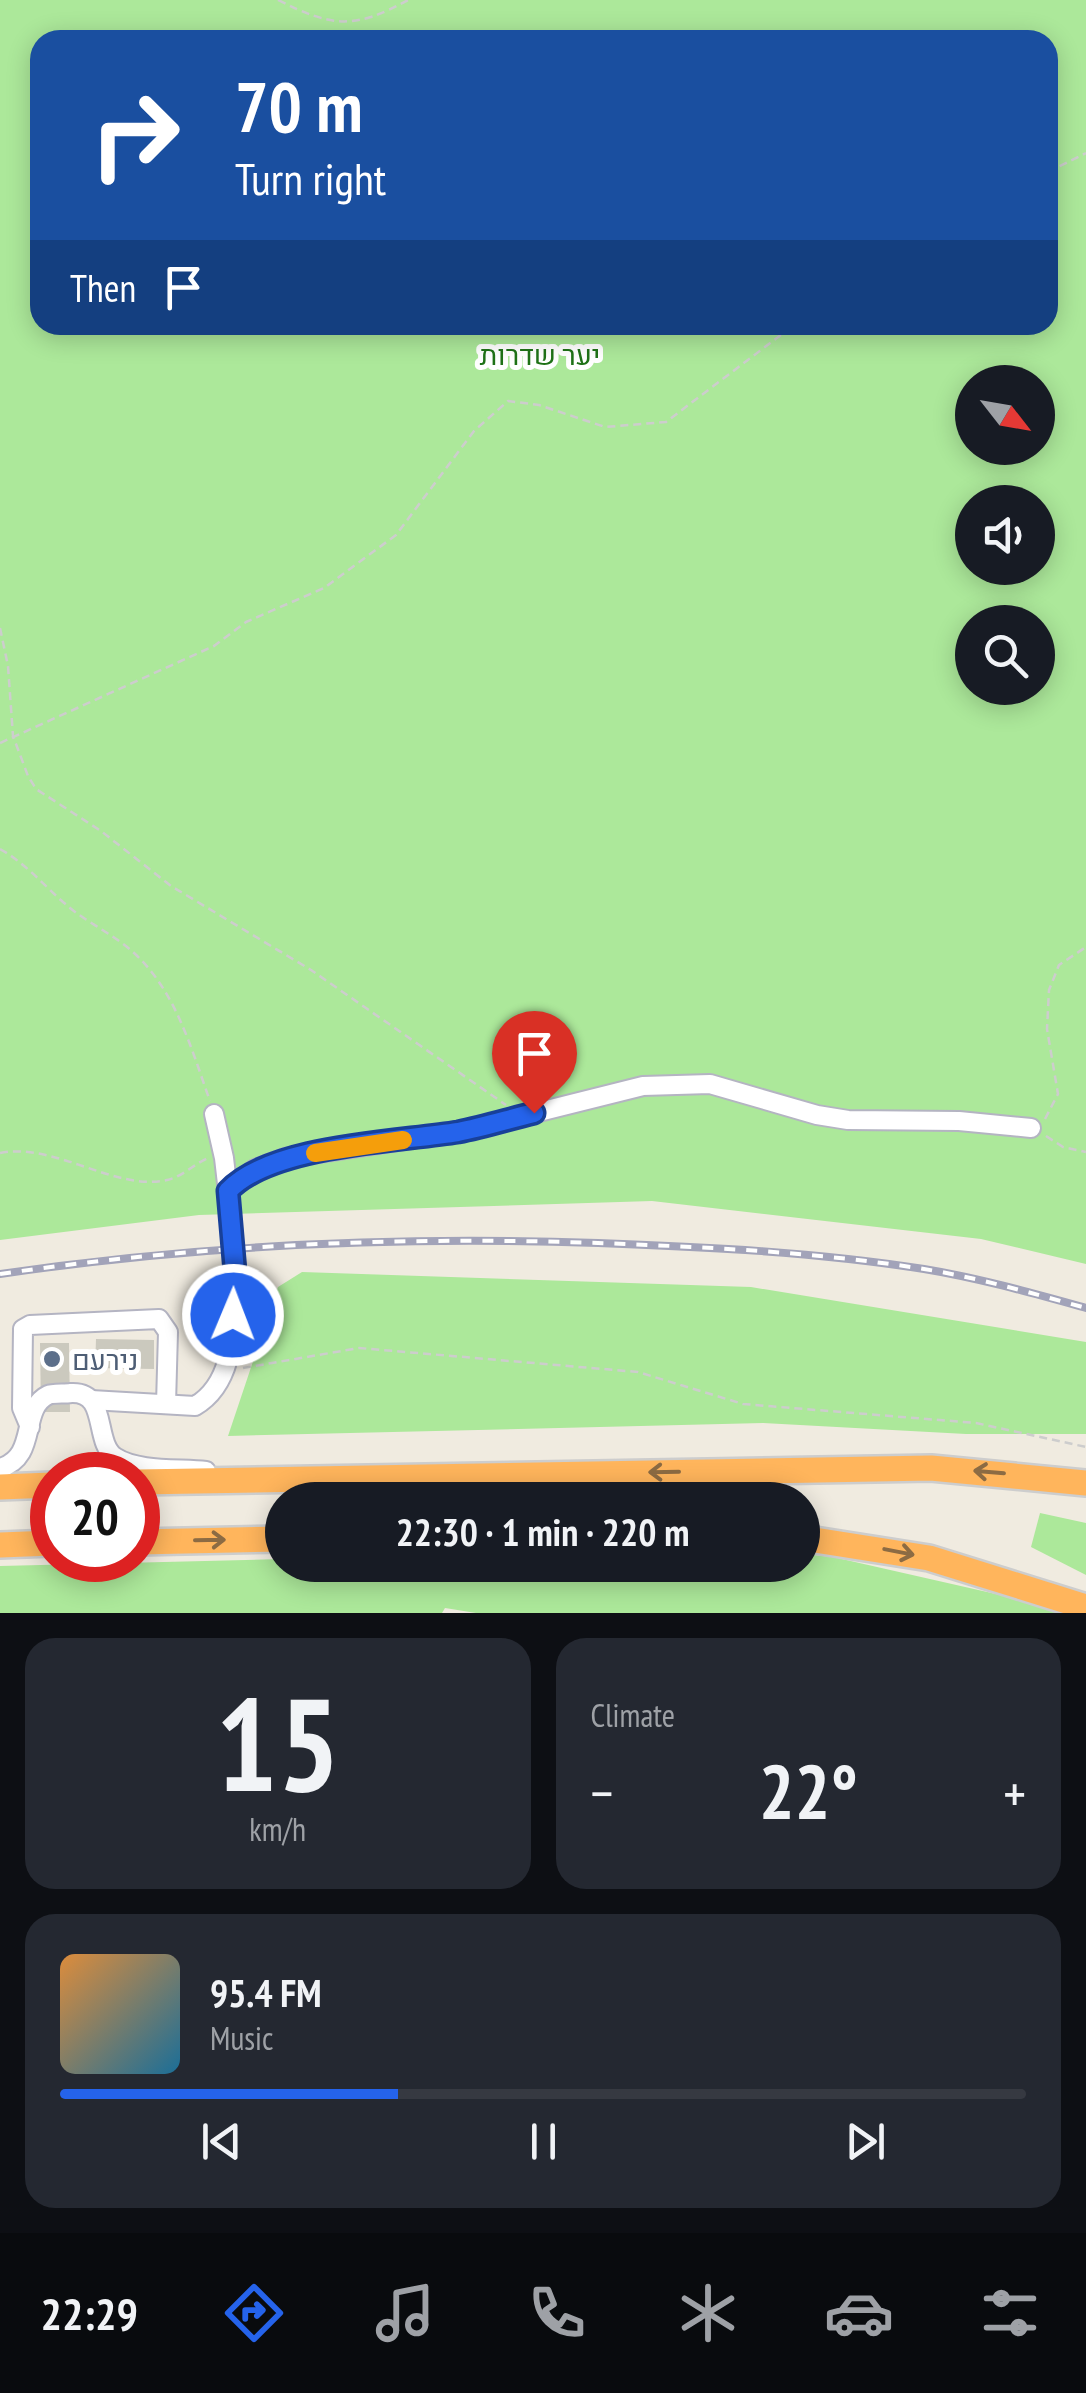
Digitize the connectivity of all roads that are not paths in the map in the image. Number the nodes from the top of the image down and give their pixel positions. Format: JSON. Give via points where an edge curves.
{"nodes":[{"id":1,"x":214,"y":1114,"type":"road end"},
{"id":2,"x":1035,"y":1130,"type":"road end"},
{"id":3,"x":228,"y":1191,"type":"junction"},
{"id":4,"x":91,"y":1400,"type":"junction"},
{"id":5,"x":166,"y":1404,"type":"junction"},
{"id":6,"x":30,"y":1427,"type":"junction"},
{"id":7,"x":0,"y":1468,"type":"edge"},
{"id":8,"x":311,"y":1480,"type":"junction"},
{"id":9,"x":160,"y":1482,"type":"edge"},
{"id":10,"x":1086,"y":1483,"type":"edge"},
{"id":11,"x":30,"y":1485,"type":"edge"},
{"id":12,"x":0,"y":1486,"type":"edge"},
{"id":13,"x":265,"y":1538,"type":"edge"},
{"id":14,"x":160,"y":1541,"type":"edge"},
{"id":15,"x":820,"y":1541,"type":"edge"},
{"id":16,"x":30,"y":1543,"type":"edge"},
{"id":17,"x":0,"y":1544,"type":"edge"},
{"id":18,"x":1086,"y":1607,"type":"edge"}],
"edges":[{"from":1,"to":3,"type":"lane"},
{"from":2,"to":3,"type":"lane","via":[[848,1120],[710,1084],[643,1086],[463,1131],[286,1158],[255,1169]]},
{"from":3,"to":5,"type":"lane","bridge":true,"via":[[236,1283],[231,1347],[210,1397],[195,1406]]},
{"from":4,"to":5,"type":"lane"},
{"from":4,"to":6,"type":"lane","via":[[79,1393],[48,1395],[35,1407]]},
{"from":4,"to":8,"type":"lane","via":[[116,1458]]},
{"from":5,"to":6,"type":"lane","via":[[168,1332],[159,1319],[30,1325],[23,1329],[22,1408]]},
{"from":6,"to":7,"type":"lane","via":[[20,1456]]},
{"from":8,"to":9,"type":"highway"},
{"from":10,"to":8,"type":"highway","one_way":true,"via":[[930,1468]]},
{"from":11,"to":12,"type":"highway"},
{"from":14,"to":13,"type":"highway","one_way":true},
{"from":15,"to":18,"type":"highway","one_way":true,"via":[[929,1558]]},
{"from":16,"to":17,"type":"highway"}]}
